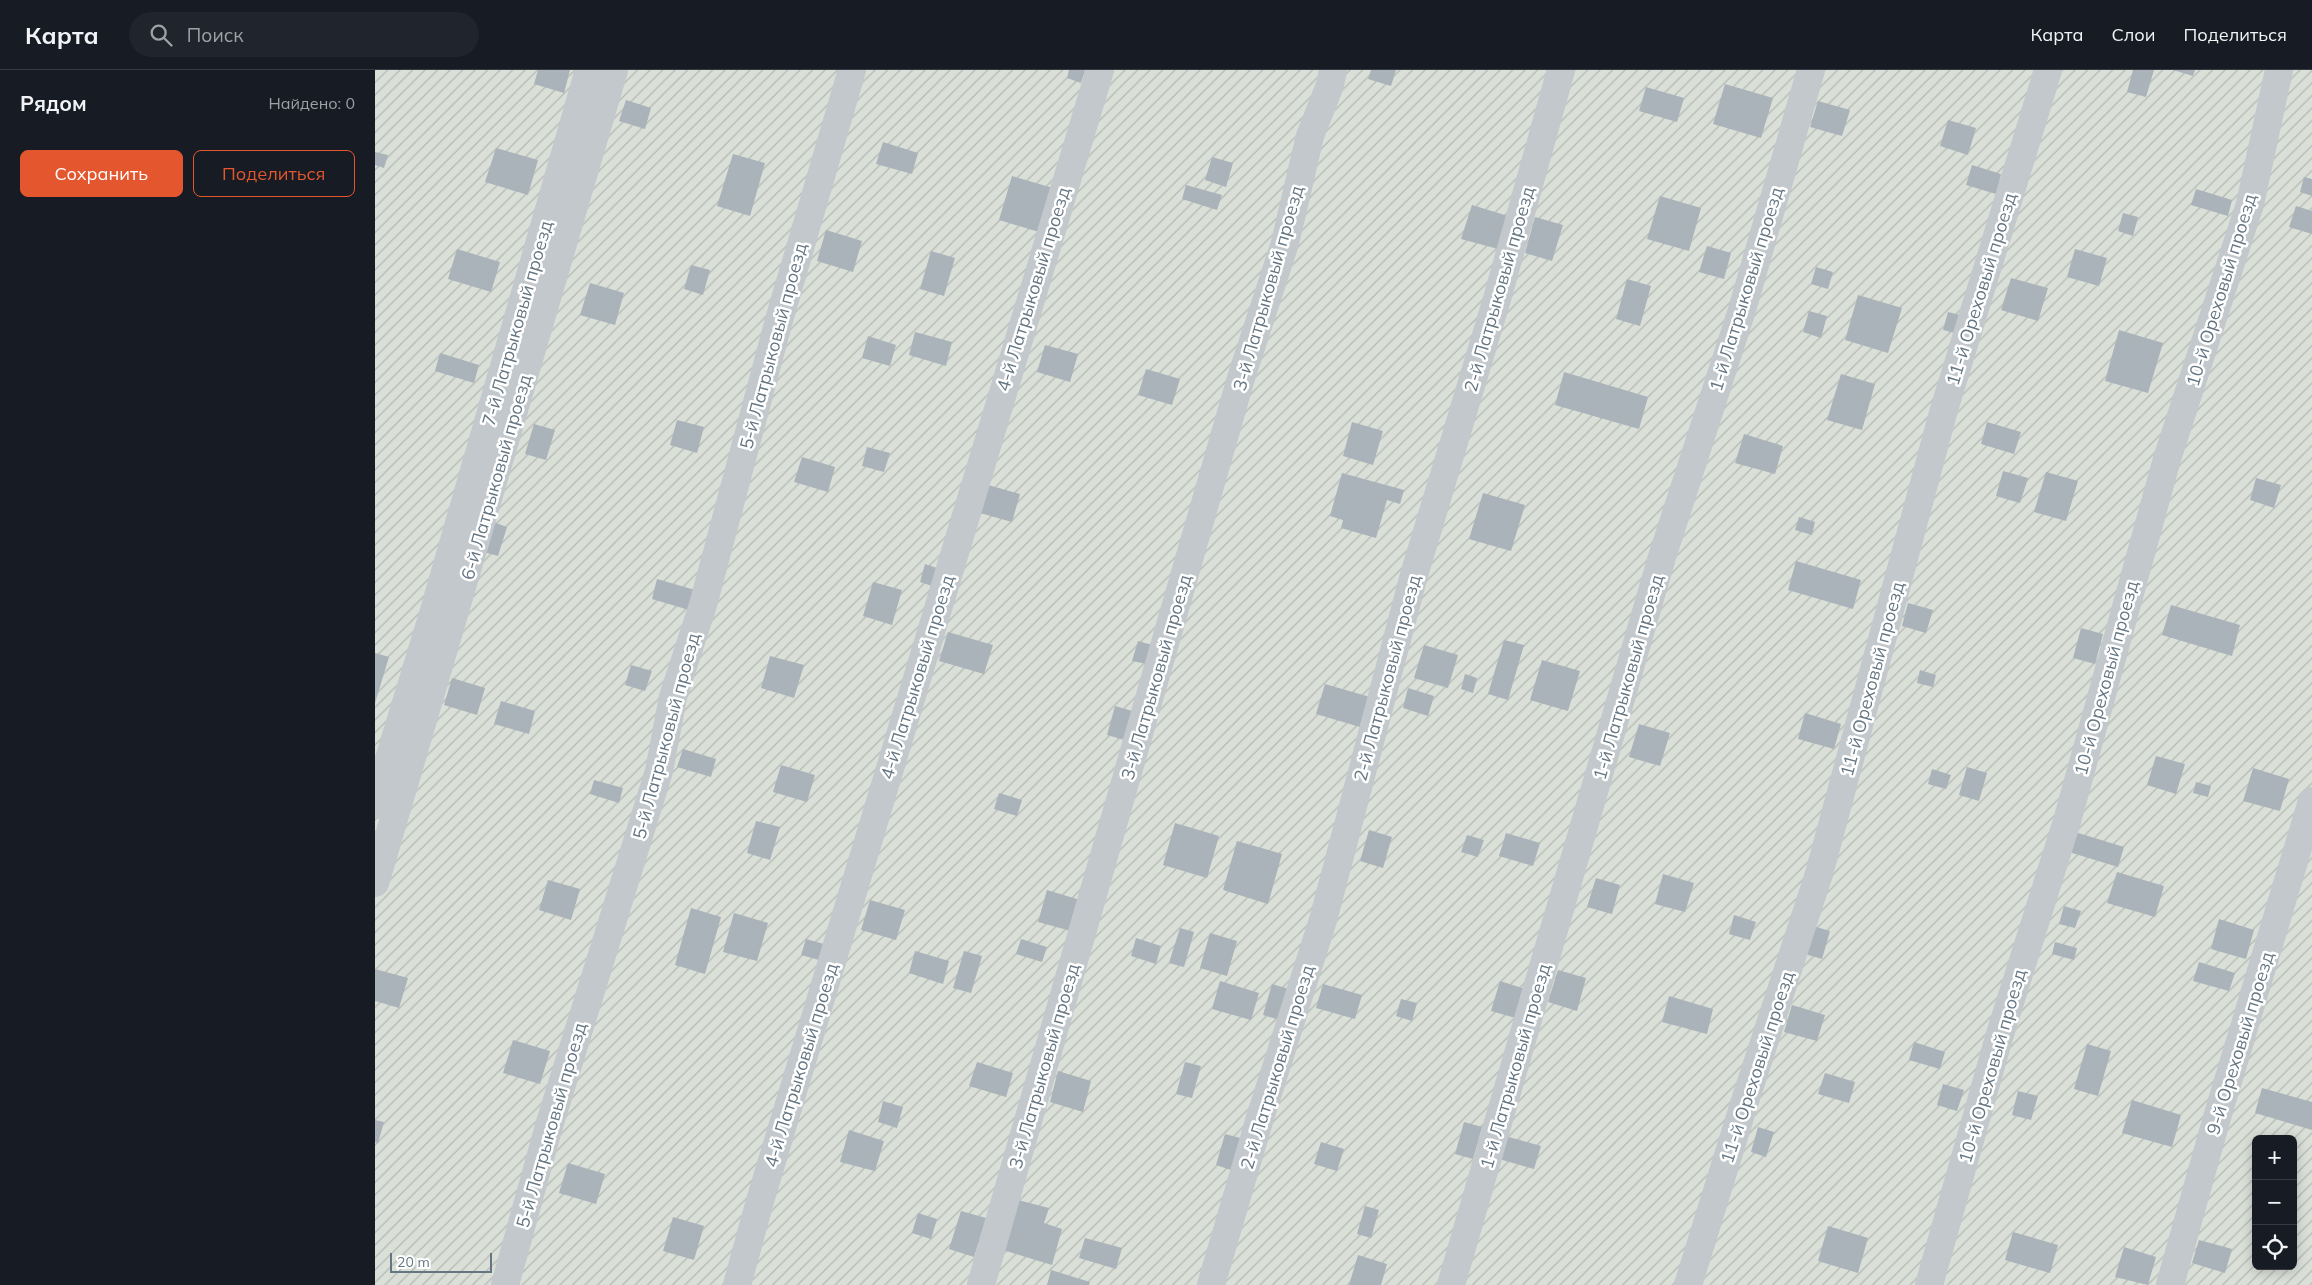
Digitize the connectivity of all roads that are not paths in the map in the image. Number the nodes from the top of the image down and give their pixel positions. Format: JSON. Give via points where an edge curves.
{"nodes":[{"id":1,"x":589,"y":70,"type":"edge"},
{"id":2,"x":615,"y":70,"type":"edge"},
{"id":3,"x":852,"y":70,"type":"edge"},
{"id":4,"x":1100,"y":70,"type":"edge"},
{"id":5,"x":1333,"y":70,"type":"edge"},
{"id":6,"x":1561,"y":70,"type":"edge"},
{"id":7,"x":1811,"y":70,"type":"edge"},
{"id":8,"x":2047,"y":70,"type":"edge"},
{"id":9,"x":2279,"y":70,"type":"edge"},
{"id":10,"x":2312,"y":801,"type":"edge"},
{"id":11,"x":375,"y":805,"type":"edge"},
{"id":12,"x":375,"y":883,"type":"edge"},
{"id":13,"x":505,"y":1285,"type":"edge"},
{"id":14,"x":737,"y":1285,"type":"edge"},
{"id":15,"x":981,"y":1285,"type":"edge"},
{"id":16,"x":1211,"y":1285,"type":"edge"},
{"id":17,"x":1451,"y":1285,"type":"edge"},
{"id":18,"x":1688,"y":1285,"type":"edge"},
{"id":19,"x":1929,"y":1285,"type":"edge"},
{"id":20,"x":2170,"y":1285,"type":"edge"}],
"edges":[{"from":1,"to":11,"type":"lane","name":"7-й Латрыковый проезд"},
{"from":2,"to":12,"type":"lane","name":"6-й Латрыковый проезд"},
{"from":3,"to":13,"type":"lane","name":"5-й Латрыковый проезд","via":[[779,320],[703,605],[673,697],[659,771],[549,1126]]},
{"from":4,"to":14,"type":"lane","name":"4-й Латрыковый проезд","via":[[759,1201]]},
{"from":5,"to":15,"type":"lane","name":"3-й Латрыковый проезд","via":[[1310,136],[1285,243],[1241,378]]},
{"from":6,"to":16,"type":"lane","name":"2-й Латрыковый проезд","via":[[1497,299],[1414,575],[1323,920],[1259,1118]]},
{"from":7,"to":17,"type":"lane","name":"1-й Латрыковый проезд","via":[[1742,310],[1662,557]]},
{"from":8,"to":18,"type":"lane","name":"11-й Ореховый проезд","via":[[1943,413],[1819,874]]},
{"from":9,"to":19,"type":"lane","name":"10-й Ореховый проезд","via":[[2250,204],[2167,459],[2067,821],[2000,1034]]},
{"from":10,"to":20,"type":"lane","name":"9-й Ореховый проезд"}]}
